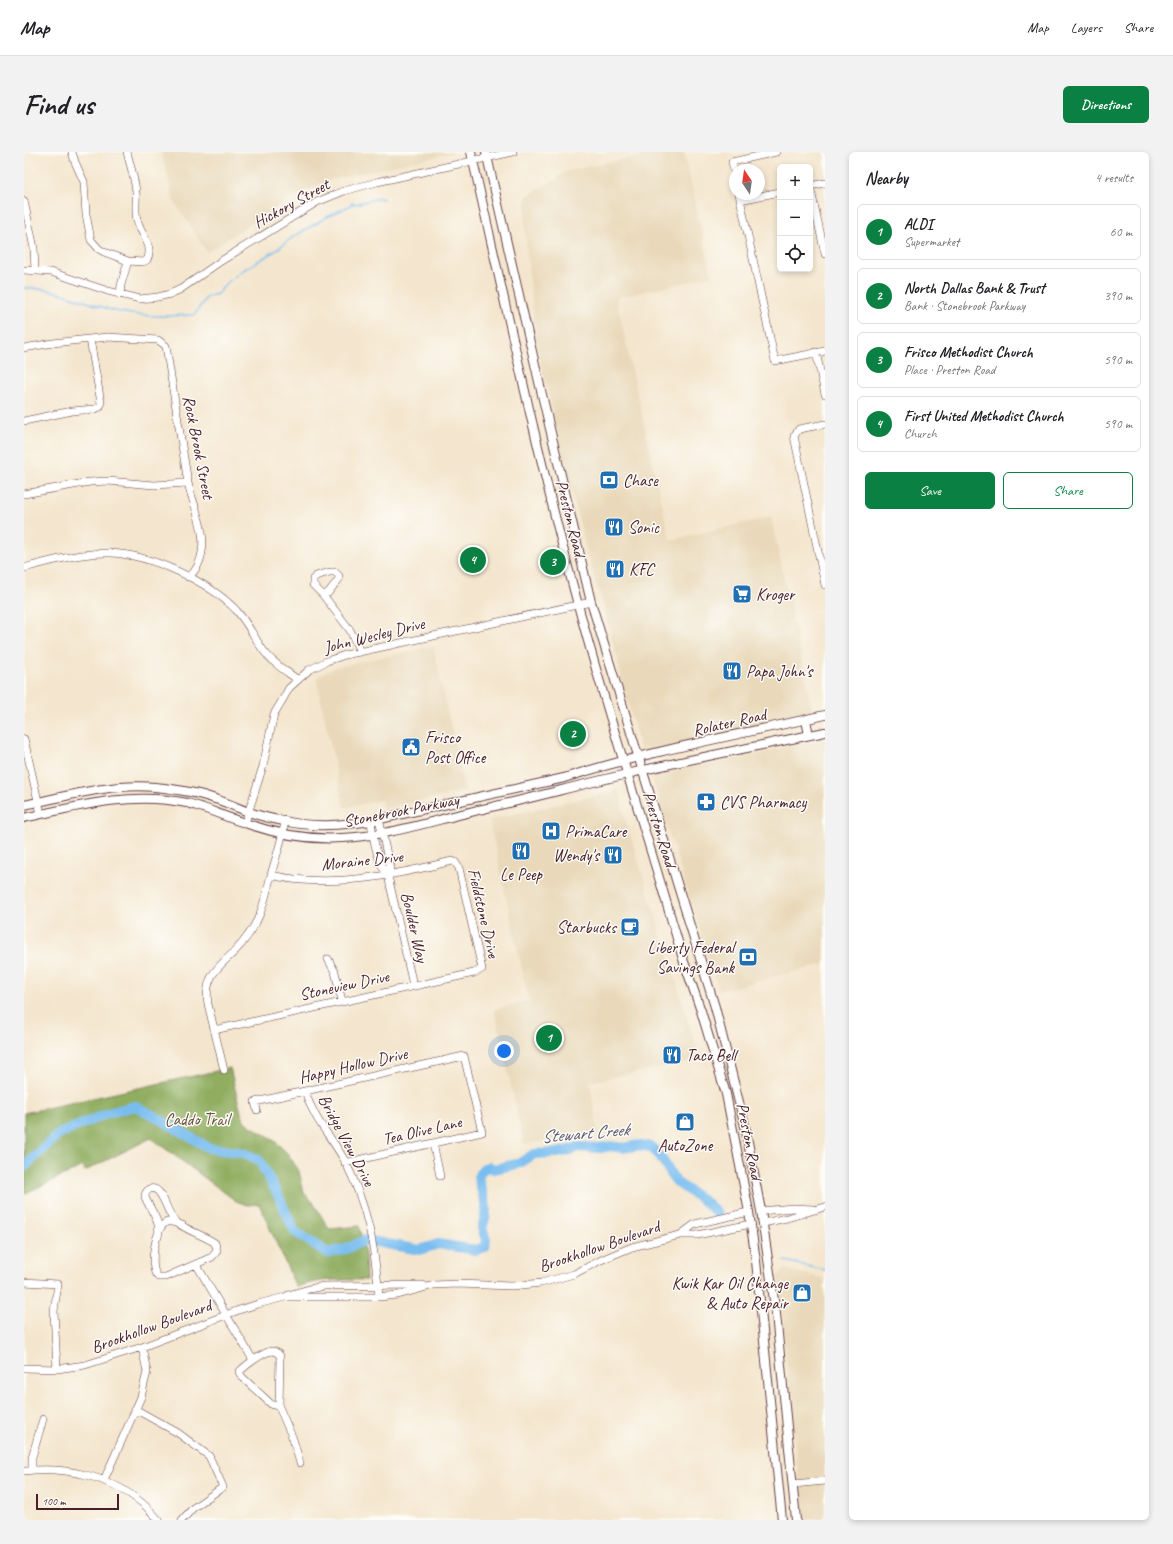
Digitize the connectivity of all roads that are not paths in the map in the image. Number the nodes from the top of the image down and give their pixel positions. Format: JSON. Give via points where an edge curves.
{"nodes":[{"id":1,"x":72,"y":152,"type":"edge"},
{"id":2,"x":127,"y":152,"type":"edge"},
{"id":3,"x":471,"y":152,"type":"edge"},
{"id":4,"x":513,"y":152,"type":"edge"},
{"id":5,"x":776,"y":152,"type":"edge"},
{"id":6,"x":486,"y":155,"type":"edge"},
{"id":7,"x":473,"y":161,"type":"junction"},
{"id":8,"x":732,"y":164,"type":"edge"},
{"id":9,"x":825,"y":183,"type":"edge"},
{"id":10,"x":813,"y":185,"type":"edge"},
{"id":11,"x":777,"y":192,"type":"edge"},
{"id":12,"x":765,"y":194,"type":"edge"},
{"id":13,"x":24,"y":200,"type":"edge"},
{"id":14,"x":741,"y":200,"type":"edge"},
{"id":15,"x":813,"y":200,"type":"edge"},
{"id":16,"x":825,"y":254,"type":"edge"},
{"id":17,"x":128,"y":261,"type":"junction"},
{"id":18,"x":24,"y":270,"type":"edge"},
{"id":19,"x":36,"y":270,"type":"junction"},
{"id":20,"x":120,"y":295,"type":"junction"},
{"id":21,"x":90,"y":339,"type":"junction"},
{"id":22,"x":24,"y":348,"type":"edge"},
{"id":23,"x":825,"y":351,"type":"edge"},
{"id":24,"x":816,"y":352,"type":"junction"},
{"id":25,"x":825,"y":394,"type":"edge"},
{"id":26,"x":24,"y":421,"type":"edge"},
{"id":27,"x":825,"y":424,"type":"edge"},
{"id":28,"x":188,"y":483,"type":"junction"},
{"id":29,"x":24,"y":494,"type":"edge"},
{"id":30,"x":24,"y":568,"type":"edge"},
{"id":31,"x":188,"y":577,"type":"junction"},
{"id":32,"x":825,"y":585,"type":"edge"},
{"id":33,"x":323,"y":595,"type":"dead end"},
{"id":34,"x":591,"y":602,"type":"junction"},
{"id":35,"x":578,"y":605,"type":"junction"},
{"id":36,"x":360,"y":652,"type":"junction"},
{"id":37,"x":298,"y":680,"type":"junction"},
{"id":38,"x":825,"y":716,"type":"edge"},
{"id":39,"x":806,"y":720,"type":"junction"},
{"id":40,"x":825,"y":732,"type":"edge"},
{"id":41,"x":809,"y":735,"type":"junction"},
{"id":42,"x":733,"y":736,"type":"junction"},
{"id":43,"x":24,"y":739,"type":"edge"},
{"id":44,"x":738,"y":750,"type":"junction"},
{"id":45,"x":639,"y":757,"type":"junction"},
{"id":46,"x":624,"y":761,"type":"junction"},
{"id":47,"x":643,"y":771,"type":"junction"},
{"id":48,"x":628,"y":774,"type":"junction"},
{"id":49,"x":148,"y":787,"type":"junction"},
{"id":50,"x":157,"y":788,"type":"junction"},
{"id":51,"x":514,"y":790,"type":"junction"},
{"id":52,"x":148,"y":798,"type":"junction"},
{"id":53,"x":156,"y":799,"type":"junction"},
{"id":54,"x":38,"y":802,"type":"junction"},
{"id":55,"x":458,"y":802,"type":"junction"},
{"id":56,"x":516,"y":802,"type":"junction"},
{"id":57,"x":24,"y":805,"type":"edge"},
{"id":58,"x":249,"y":812,"type":"junction"},
{"id":59,"x":41,"y":814,"type":"junction"},
{"id":60,"x":460,"y":814,"type":"junction"},
{"id":61,"x":24,"y":818,"type":"edge"},
{"id":62,"x":375,"y":820,"type":"junction"},
{"id":63,"x":285,"y":822,"type":"junction"},
{"id":64,"x":245,"y":824,"type":"junction"},
{"id":65,"x":382,"y":833,"type":"junction"},
{"id":66,"x":283,"y":834,"type":"junction"},
{"id":67,"x":372,"y":835,"type":"junction"},
{"id":68,"x":455,"y":862,"type":"joint"},
{"id":69,"x":271,"y":875,"type":"junction"},
{"id":70,"x":388,"y":876,"type":"junction"},
{"id":71,"x":680,"y":895,"type":"junction"},
{"id":72,"x":666,"y":899,"type":"junction"},
{"id":73,"x":328,"y":959,"type":"dead end"},
{"id":74,"x":480,"y":971,"type":"joint"},
{"id":75,"x":413,"y":985,"type":"junction"},
{"id":76,"x":342,"y":1001,"type":"junction"},
{"id":77,"x":214,"y":1030,"type":"junction"},
{"id":78,"x":727,"y":1054,"type":"junction"},
{"id":79,"x":715,"y":1058,"type":"junction"},
{"id":80,"x":730,"y":1062,"type":"junction"},
{"id":81,"x":717,"y":1066,"type":"junction"},
{"id":82,"x":224,"y":1070,"type":"dead end"},
{"id":83,"x":306,"y":1091,"type":"junction"},
{"id":84,"x":257,"y":1110,"type":"dead end"},
{"id":85,"x":482,"y":1132,"type":"joint"},
{"id":86,"x":433,"y":1143,"type":"junction"},
{"id":87,"x":345,"y":1163,"type":"junction"},
{"id":88,"x":440,"y":1176,"type":"dead end"},
{"id":89,"x":825,"y":1207,"type":"edge"},
{"id":90,"x":817,"y":1209,"type":"junction"},
{"id":91,"x":761,"y":1211,"type":"junction"},
{"id":92,"x":749,"y":1212,"type":"junction"},
{"id":93,"x":763,"y":1223,"type":"junction"},
{"id":94,"x":751,"y":1224,"type":"junction"},
{"id":95,"x":182,"y":1226,"type":"junction"},
{"id":96,"x":680,"y":1234,"type":"junction"},
{"id":97,"x":158,"y":1237,"type":"junction"},
{"id":98,"x":196,"y":1264,"type":"junction"},
{"id":99,"x":24,"y":1282,"type":"edge"},
{"id":100,"x":378,"y":1286,"type":"junction"},
{"id":101,"x":432,"y":1286,"type":"junction"},
{"id":102,"x":285,"y":1297,"type":"junction"},
{"id":103,"x":379,"y":1297,"type":"junction"},
{"id":104,"x":226,"y":1315,"type":"junction"},
{"id":105,"x":142,"y":1347,"type":"junction"},
{"id":106,"x":254,"y":1360,"type":"junction"},
{"id":107,"x":24,"y":1368,"type":"edge"},
{"id":108,"x":57,"y":1369,"type":"junction"},
{"id":109,"x":279,"y":1407,"type":"junction"},
{"id":110,"x":135,"y":1409,"type":"junction"},
{"id":111,"x":43,"y":1420,"type":"dead end"},
{"id":112,"x":300,"y":1463,"type":"dead end"},
{"id":113,"x":32,"y":1470,"type":"junction"},
{"id":114,"x":24,"y":1471,"type":"edge"},
{"id":115,"x":104,"y":1480,"type":"junction"},
{"id":116,"x":825,"y":1481,"type":"edge"},
{"id":117,"x":793,"y":1484,"type":"junction"},
{"id":118,"x":780,"y":1485,"type":"junction"},
{"id":119,"x":159,"y":1520,"type":"edge"},
{"id":120,"x":182,"y":1520,"type":"edge"},
{"id":121,"x":782,"y":1520,"type":"edge"},
{"id":122,"x":796,"y":1520,"type":"edge"}],
"edges":[{"from":1,"to":17,"type":"street","via":[[84,182],[91,240],[104,252]]},
{"from":2,"to":17,"type":"street","via":[[136,192],[136,216],[150,253],[143,262]]},
{"from":3,"to":7,"type":"main road","name":"Preston Road"},
{"from":4,"to":6,"type":"street","name":"Hickory Street"},
{"from":5,"to":8,"type":"street","via":[[732,162]]},
{"from":6,"to":7,"type":"street","name":"Hickory Street"},
{"from":6,"to":34,"type":"main road","name":"Preston Road"},
{"from":7,"to":20,"type":"street","name":"Hickory Street","via":[[344,191],[317,202],[221,261],[181,289],[170,294],[140,299]]},
{"from":7,"to":35,"type":"main road","name":"Preston Road","via":[[517,357]]},
{"from":9,"to":10,"type":"street"},
{"from":11,"to":12,"type":"street"},
{"from":13,"to":19,"type":"street"},
{"from":14,"to":24,"type":"street","via":[[776,361]]},
{"from":15,"to":16,"type":"street"},
{"from":17,"to":20,"type":"street"},
{"from":18,"to":19,"type":"street","name":"Hickory Street"},
{"from":19,"to":20,"type":"street","name":"Hickory Street","via":[[51,272]]},
{"from":21,"to":22,"type":"street"},
{"from":21,"to":26,"type":"street","via":[[102,403],[100,407],[95,410],[72,411]]},
{"from":21,"to":28,"type":"street","name":"Rock Brook Street","via":[[107,337],[158,340],[166,346]]},
{"from":23,"to":24,"type":"street"},
{"from":24,"to":25,"type":"street"},
{"from":27,"to":32,"type":"street","via":[[799,429],[794,436]]},
{"from":28,"to":29,"type":"street","via":[[154,485],[90,482]]},
{"from":28,"to":31,"type":"street","name":"Rock Brook Street","via":[[201,523],[202,550],[199,563]]},
{"from":30,"to":31,"type":"street","via":[[77,556],[110,553],[140,557]]},
{"from":31,"to":37,"type":"street","via":[[229,604],[264,652]]},
{"from":33,"to":36,"type":"street","via":[[350,630]]},
{"from":34,"to":35,"type":"street","name":"John Wesley Drive"},
{"from":34,"to":45,"type":"main road","name":"Preston Road"},
{"from":35,"to":36,"type":"street","name":"John Wesley Drive"},
{"from":35,"to":46,"type":"main road","name":"Preston Road"},
{"from":36,"to":37,"type":"street","name":"John Wesley Drive","via":[[318,664]]},
{"from":37,"to":58,"type":"street","name":"John Wesley Drive","via":[[289,688],[274,714],[263,766]]},
{"from":38,"to":39,"type":"main road","name":"Rolater Road"},
{"from":39,"to":41,"type":"main road"},
{"from":39,"to":42,"type":"main road","name":"Rolater Road"},
{"from":40,"to":41,"type":"main road","name":"Rolater Road"},
{"from":41,"to":44,"type":"main road","name":"Rolater Road"},
{"from":42,"to":44,"type":"main road"},
{"from":42,"to":45,"type":"main road","name":"Rolater Road"},
{"from":43,"to":54,"type":"street"},
{"from":44,"to":47,"type":"main road","name":"Rolater Road"},
{"from":45,"to":46,"type":"main road","name":"Stonebrook Parkway"},
{"from":45,"to":47,"type":"main road","name":"Preston Road"},
{"from":46,"to":48,"type":"main road","name":"Preston Road"},
{"from":46,"to":51,"type":"main road","name":"Stonebrook Parkway"},
{"from":47,"to":48,"type":"main road","name":"Stonebrook Parkway"},
{"from":47,"to":71,"type":"main road","name":"Preston Road"},
{"from":48,"to":56,"type":"main road","name":"Stonebrook Parkway"},
{"from":48,"to":72,"type":"main road","name":"Preston Road"},
{"from":49,"to":50,"type":"main road","name":"Stonebrook Parkway"},
{"from":49,"to":52,"type":"main road"},
{"from":49,"to":54,"type":"main road","name":"Stonebrook Parkway","via":[[118,787]]},
{"from":50,"to":53,"type":"main road"},
{"from":50,"to":58,"type":"main road","name":"Stonebrook Parkway","via":[[215,798]]},
{"from":51,"to":55,"type":"main road","name":"Stonebrook Parkway"},
{"from":51,"to":56,"type":"main road"},
{"from":52,"to":53,"type":"main road","name":"Stonebrook Parkway"},
{"from":52,"to":59,"type":"main road","name":"Stonebrook Parkway","via":[[115,799]]},
{"from":53,"to":64,"type":"main road","name":"Stonebrook Parkway","via":[[187,803]]},
{"from":54,"to":57,"type":"main road","name":"Stonebrook Parkway"},
{"from":54,"to":59,"type":"street"},
{"from":55,"to":60,"type":"main road"},
{"from":55,"to":62,"type":"main road","name":"Stonebrook Parkway"},
{"from":56,"to":60,"type":"main road","name":"Stonebrook Parkway"},
{"from":58,"to":63,"type":"main road","name":"Stonebrook Parkway"},
{"from":58,"to":64,"type":"street","name":"John Wesley Drive"},
{"from":59,"to":61,"type":"main road","name":"Stonebrook Parkway"},
{"from":60,"to":65,"type":"main road","name":"Stonebrook Parkway"},
{"from":62,"to":63,"type":"main road","name":"Stonebrook Parkway","via":[[343,825]]},
{"from":62,"to":65,"type":"street","name":"Boulder Way"},
{"from":62,"to":67,"type":"street","name":"Boulder Way"},
{"from":63,"to":66,"type":"street"},
{"from":64,"to":66,"type":"main road","name":"Stonebrook Parkway"},
{"from":65,"to":67,"type":"main road","name":"Stonebrook Parkway"},
{"from":65,"to":70,"type":"street","name":"Boulder Way","via":[[390,868]]},
{"from":66,"to":67,"type":"main road","name":"Stonebrook Parkway","via":[[342,838]]},
{"from":66,"to":69,"type":"street"},
{"from":67,"to":70,"type":"street","name":"Boulder Way","via":[[382,868]]},
{"from":68,"to":70,"type":"street","name":"Moraine Drive"},
{"from":68,"to":74,"type":"street","name":"Fieldstone Drive","via":[[459,868],[482,966]]},
{"from":69,"to":70,"type":"street","name":"Moraine Drive","via":[[311,880]]},
{"from":69,"to":77,"type":"street","via":[[262,912],[255,925],[243,942],[215,970],[208,983],[207,993]]},
{"from":70,"to":75,"type":"street","name":"Boulder Way"},
{"from":71,"to":72,"type":"main road"},
{"from":71,"to":78,"type":"main road","name":"Preston Road"},
{"from":72,"to":79,"type":"main road","name":"Preston Road"},
{"from":73,"to":76,"type":"street","via":[[335,972]]},
{"from":74,"to":75,"type":"street","name":"Stoneview Drive"},
{"from":75,"to":76,"type":"street","name":"Stoneview Drive"},
{"from":76,"to":77,"type":"street","name":"Stoneview Drive"},
{"from":77,"to":82,"type":"street"},
{"from":78,"to":79,"type":"main road"},
{"from":78,"to":80,"type":"main road","name":"Preston Road"},
{"from":79,"to":81,"type":"main road","name":"Preston Road"},
{"from":80,"to":81,"type":"main road"},
{"from":80,"to":91,"type":"main road","name":"Preston Road"},
{"from":81,"to":92,"type":"main road","name":"Preston Road","via":[[730,1112]]},
{"from":83,"to":84,"type":"street","name":"Happy Hollow Drive","via":[[255,1102]]},
{"from":83,"to":85,"type":"street","name":"Happy Hollow Drive","via":[[464,1056]]},
{"from":83,"to":87,"type":"street","name":"Bridge View Drive","via":[[309,1105],[316,1118]]},
{"from":85,"to":86,"type":"street","name":"Tea Olive Lane"},
{"from":86,"to":87,"type":"street","name":"Tea Olive Lane"},
{"from":86,"to":88,"type":"street"},
{"from":87,"to":100,"type":"street","name":"Bridge View Drive","via":[[359,1194],[369,1227]]},
{"from":89,"to":90,"type":"street"},
{"from":90,"to":91,"type":"street"},
{"from":90,"to":93,"type":"street"},
{"from":91,"to":92,"type":"main road"},
{"from":91,"to":93,"type":"main road","name":"Preston Road"},
{"from":92,"to":94,"type":"main road","name":"Preston Road"},
{"from":92,"to":96,"type":"street","name":"Brookhollow Boulevard","via":[[695,1224]]},
{"from":93,"to":94,"type":"main road"},
{"from":93,"to":117,"type":"main road","name":"Preston Road","via":[[776,1314]]},
{"from":94,"to":96,"type":"street","name":"Brookhollow Boulevard","via":[[697,1235]]},
{"from":94,"to":118,"type":"main road","name":"Preston Road"},
{"from":95,"to":97,"type":"street","via":[[165,1223]]},
{"from":95,"to":97,"type":"street","via":[[172,1218],[158,1191],[154,1188],[149,1189],[145,1197],[158,1224]]},
{"from":95,"to":98,"type":"street","via":[[215,1243],[217,1251],[212,1257]]},
{"from":96,"to":101,"type":"street","name":"Brookhollow Boulevard","via":[[632,1247],[574,1274],[541,1283],[505,1286]]},
{"from":97,"to":98,"type":"street","via":[[153,1258],[157,1276],[164,1278]]},
{"from":98,"to":104,"type":"street"},
{"from":99,"to":108,"type":"street","via":[[58,1284],[54,1311]]},
{"from":100,"to":101,"type":"street","name":"Brookhollow Boulevard"},
{"from":100,"to":102,"type":"street","name":"Brookhollow Boulevard","via":[[324,1286]]},
{"from":100,"to":103,"type":"street","name":"Bridge View Drive"},
{"from":101,"to":103,"type":"street","name":"Brookhollow Boulevard"},
{"from":102,"to":103,"type":"street","name":"Brookhollow Boulevard"},
{"from":102,"to":104,"type":"street","name":"Brookhollow Boulevard"},
{"from":104,"to":105,"type":"street","name":"Brookhollow Boulevard"},
{"from":104,"to":106,"type":"street"},
{"from":105,"to":108,"type":"street","name":"Brookhollow Boulevard","via":[[85,1365]]},
{"from":105,"to":110,"type":"street","via":[[147,1372]]},
{"from":106,"to":109,"type":"street","via":[[238,1372],[271,1404]]},
{"from":106,"to":109,"type":"street","via":[[271,1351],[280,1356]]},
{"from":107,"to":108,"type":"street","name":"Brookhollow Boulevard"},
{"from":109,"to":112,"type":"street"},
{"from":110,"to":115,"type":"street"},
{"from":110,"to":120,"type":"street","via":[[178,1433],[209,1456],[223,1487],[193,1508]]},
{"from":111,"to":113,"type":"street","via":[[32,1457]]},
{"from":113,"to":114,"type":"street"},
{"from":113,"to":115,"type":"street","via":[[64,1470]]},
{"from":115,"to":119,"type":"street","via":[[141,1502]]},
{"from":116,"to":117,"type":"street"},
{"from":117,"to":118,"type":"main road"},
{"from":117,"to":122,"type":"main road","name":"Preston Road"},
{"from":118,"to":121,"type":"main road","name":"Preston Road"}]}
